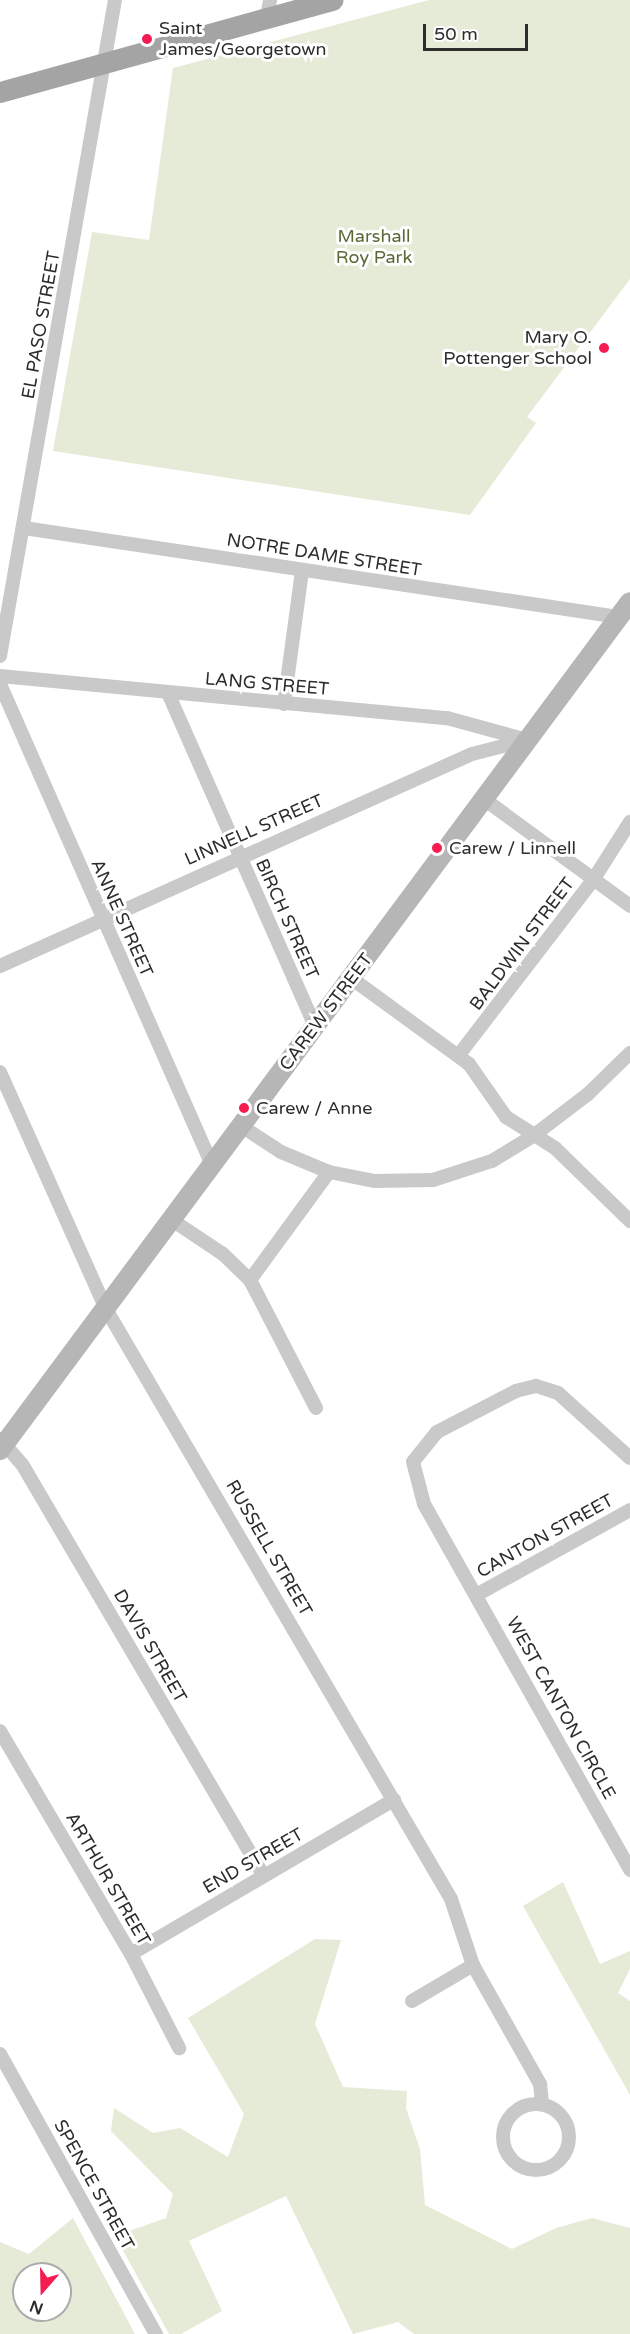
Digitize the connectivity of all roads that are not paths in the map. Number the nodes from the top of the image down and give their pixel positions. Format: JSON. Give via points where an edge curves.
{"nodes":[{"id":1,"x":115,"y":0,"type":"edge"},
{"id":2,"x":332,"y":0,"type":"edge"},
{"id":3,"x":269,"y":8,"type":"edge"},
{"id":4,"x":105,"y":64,"type":"junction"},
{"id":5,"x":0,"y":92,"type":"edge"},
{"id":6,"x":24,"y":528,"type":"junction"},
{"id":7,"x":302,"y":570,"type":"junction"},
{"id":8,"x":624,"y":610,"type":"edge"},
{"id":9,"x":0,"y":656,"type":"edge"},
{"id":10,"x":0,"y":676,"type":"edge"},
{"id":11,"x":0,"y":684,"type":"edge"},
{"id":12,"x":168,"y":693,"type":"junction"},
{"id":13,"x":284,"y":704,"type":"junction"},
{"id":14,"x":527,"y":740,"type":"junction"},
{"id":15,"x":484,"y":799,"type":"junction"},
{"id":16,"x":630,"y":822,"type":"edge"},
{"id":17,"x":240,"y":856,"type":"junction"},
{"id":18,"x":593,"y":880,"type":"junction"},
{"id":19,"x":630,"y":906,"type":"edge"},
{"id":20,"x":102,"y":917,"type":"junction"},
{"id":21,"x":0,"y":966,"type":"edge"},
{"id":22,"x":351,"y":978,"type":"junction"},
{"id":23,"x":315,"y":1027,"type":"junction"},
{"id":24,"x":630,"y":1053,"type":"edge"},
{"id":25,"x":458,"y":1056,"type":"junction"},
{"id":26,"x":0,"y":1072,"type":"edge"},
{"id":27,"x":241,"y":1126,"type":"junction"},
{"id":28,"x":533,"y":1136,"type":"junction"},
{"id":29,"x":212,"y":1165,"type":"junction"},
{"id":30,"x":329,"y":1172,"type":"junction"},
{"id":31,"x":172,"y":1220,"type":"junction"},
{"id":32,"x":630,"y":1221,"type":"edge"},
{"id":33,"x":250,"y":1280,"type":"junction"},
{"id":34,"x":106,"y":1309,"type":"junction"},
{"id":35,"x":316,"y":1408,"type":"dead end"},
{"id":36,"x":1,"y":1445,"type":"edge"},
{"id":37,"x":630,"y":1458,"type":"edge"},
{"id":38,"x":630,"y":1510,"type":"edge"},
{"id":39,"x":478,"y":1594,"type":"junction"},
{"id":40,"x":0,"y":1731,"type":"edge"},
{"id":41,"x":394,"y":1800,"type":"junction"},
{"id":42,"x":630,"y":1870,"type":"edge"},
{"id":43,"x":263,"y":1875,"type":"junction"},
{"id":44,"x":131,"y":1954,"type":"junction"},
{"id":45,"x":473,"y":1965,"type":"junction"},
{"id":46,"x":412,"y":2001,"type":"dead end"},
{"id":47,"x":179,"y":2048,"type":"dead end"},
{"id":48,"x":0,"y":2054,"type":"edge"},
{"id":49,"x":542,"y":2104,"type":"junction"},
{"id":50,"x":156,"y":2334,"type":"edge"}],
"edges":[{"from":1,"to":4,"type":"street","name":"EL PASO STREET"},
{"from":2,"to":3,"type":"main road"},
{"from":3,"to":4,"type":"main road"},
{"from":4,"to":5,"type":"main road"},
{"from":4,"to":6,"type":"street","name":"EL PASO STREET"},
{"from":6,"to":7,"type":"street","name":"NOTRE DAME STREET"},
{"from":6,"to":9,"type":"street","name":"EL PASO STREET"},
{"from":7,"to":8,"type":"street","name":"NOTRE DAME STREET"},
{"from":7,"to":13,"type":"street"},
{"from":8,"to":14,"type":"street","name":"CAREW STREET"},
{"from":10,"to":12,"type":"street","name":"LANG STREET"},
{"from":11,"to":20,"type":"street","name":"ANNE STREET"},
{"from":12,"to":13,"type":"street","name":"LANG STREET"},
{"from":12,"to":17,"type":"street","name":"BIRCH STREET"},
{"from":13,"to":14,"type":"street","name":"LANG STREET","via":[[447,718]]},
{"from":14,"to":15,"type":"street","name":"CAREW STREET"},
{"from":14,"to":17,"type":"street","name":"LINNELL STREET","via":[[472,754]]},
{"from":15,"to":18,"type":"street"},
{"from":15,"to":22,"type":"street","name":"CAREW STREET"},
{"from":16,"to":18,"type":"street","name":"BALDWIN STREET"},
{"from":17,"to":20,"type":"street","name":"LINNELL STREET"},
{"from":17,"to":23,"type":"street","name":"BIRCH STREET"},
{"from":18,"to":19,"type":"street"},
{"from":18,"to":25,"type":"street","name":"BALDWIN STREET"},
{"from":20,"to":21,"type":"street","name":"LINNELL STREET"},
{"from":20,"to":29,"type":"street","name":"ANNE STREET"},
{"from":22,"to":23,"type":"street","name":"CAREW STREET"},
{"from":22,"to":25,"type":"street"},
{"from":23,"to":27,"type":"street","name":"CAREW STREET"},
{"from":24,"to":28,"type":"street","via":[[588,1094]]},
{"from":25,"to":28,"type":"street","via":[[479,1072],[506,1117]]},
{"from":26,"to":34,"type":"street","name":"RUSSELL STREET"},
{"from":27,"to":29,"type":"street","name":"CAREW STREET"},
{"from":27,"to":30,"type":"street","via":[[281,1152]]},
{"from":28,"to":30,"type":"street","via":[[492,1161],[433,1180],[375,1181]]},
{"from":28,"to":32,"type":"street","via":[[555,1148]]},
{"from":29,"to":31,"type":"street","name":"CAREW STREET"},
{"from":30,"to":33,"type":"street"},
{"from":31,"to":33,"type":"street","via":[[223,1254]]},
{"from":31,"to":34,"type":"street","name":"CAREW STREET"},
{"from":33,"to":35,"type":"street"},
{"from":34,"to":36,"type":"street","name":"CAREW STREET"},
{"from":34,"to":41,"type":"street","name":"RUSSELL STREET"},
{"from":36,"to":43,"type":"street","name":"DAVIS STREET","via":[[22,1464]]},
{"from":37,"to":39,"type":"street","name":"WEST CANTON CIRCLE","via":[[593,1422],[542,1387],[516,1391],[437,1432],[412,1462],[414,1477],[424,1504]]},
{"from":38,"to":39,"type":"street","name":"CANTON STREET"},
{"from":39,"to":42,"type":"street","name":"WEST CANTON CIRCLE"},
{"from":40,"to":44,"type":"street","name":"ARTHUR STREET"},
{"from":41,"to":43,"type":"street","name":"END STREET"},
{"from":41,"to":45,"type":"street","name":"RUSSELL STREET","via":[[451,1899]]},
{"from":43,"to":44,"type":"street","name":"END STREET"},
{"from":44,"to":47,"type":"street","name":"ARTHUR STREET"},
{"from":45,"to":46,"type":"street"},
{"from":45,"to":49,"type":"street","name":"RUSSELL STREET","via":[[540,2084]]},
{"from":48,"to":50,"type":"street","name":"SPENCE STREET"},
{"from":49,"to":49,"type":"street","via":[[513,2113],[503,2133],[508,2155],[527,2169],[557,2163],[568,2146],[562,2116]]}]}
